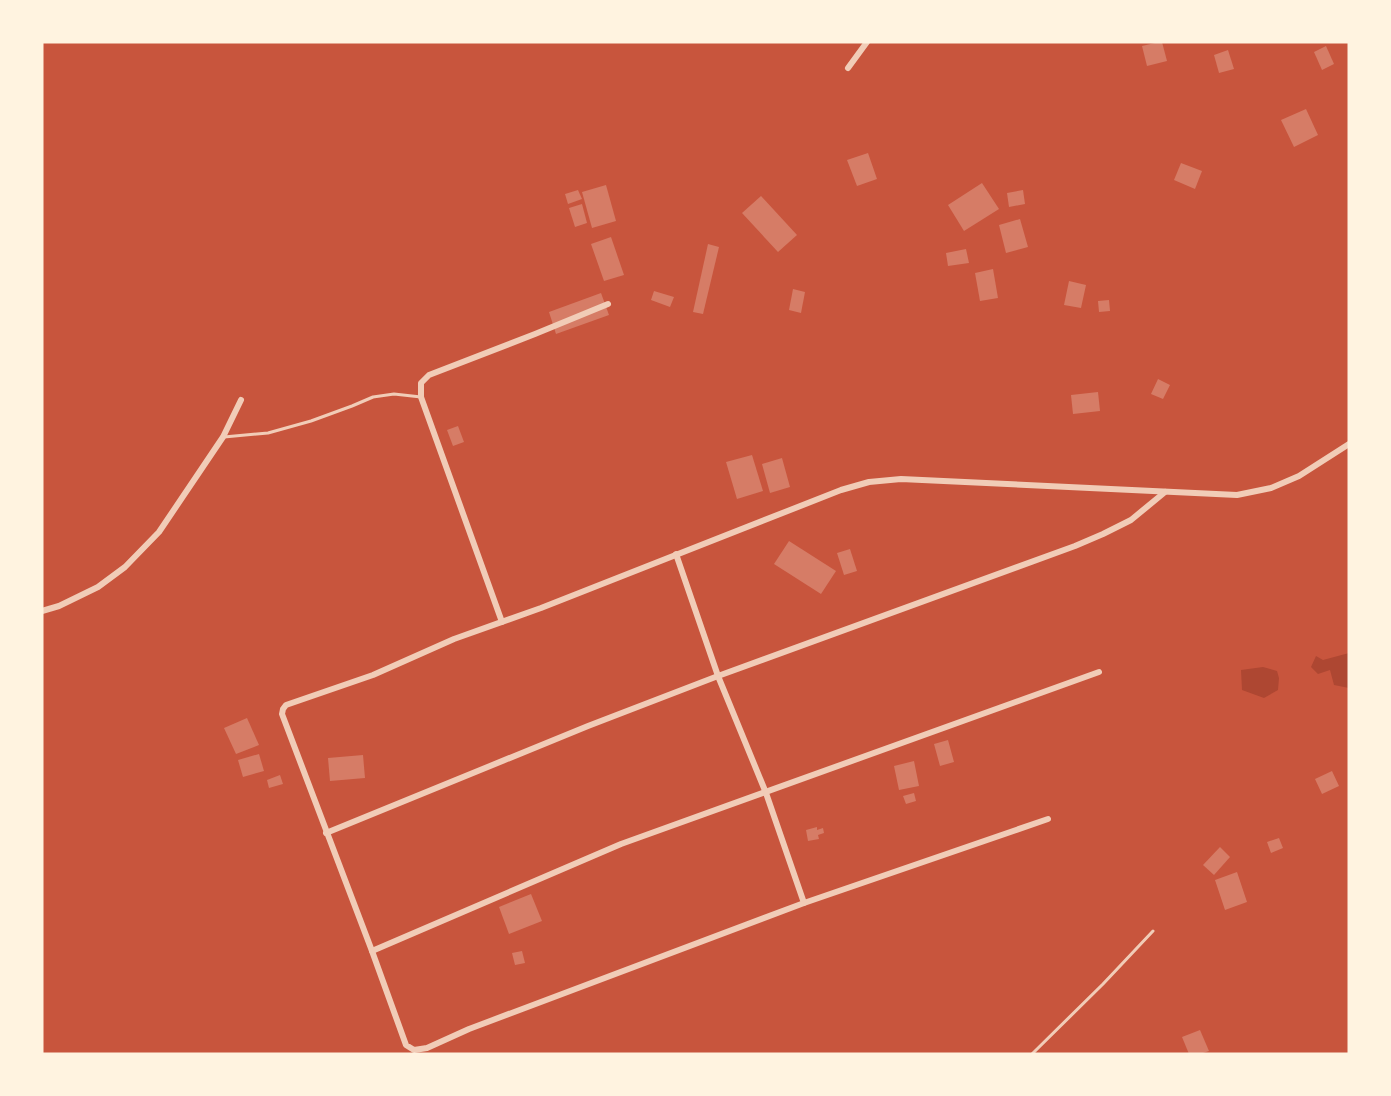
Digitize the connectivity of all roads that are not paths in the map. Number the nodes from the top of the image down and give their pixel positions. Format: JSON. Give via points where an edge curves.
{"nodes":[{"id":1,"x":867,"y":42,"type":"edge"},
{"id":2,"x":848,"y":69,"type":"dead end"},
{"id":3,"x":608,"y":304,"type":"dead end"},
{"id":4,"x":421,"y":397,"type":"junction"},
{"id":5,"x":241,"y":400,"type":"dead end"},
{"id":6,"x":223,"y":437,"type":"junction"},
{"id":7,"x":1349,"y":444,"type":"edge"},
{"id":8,"x":1165,"y":492,"type":"junction"},
{"id":9,"x":676,"y":554,"type":"junction"},
{"id":10,"x":42,"y":611,"type":"edge"},
{"id":11,"x":502,"y":622,"type":"junction"},
{"id":12,"x":1099,"y":672,"type":"dead end"},
{"id":13,"x":718,"y":676,"type":"junction"},
{"id":14,"x":766,"y":793,"type":"junction"},
{"id":15,"x":1048,"y":819,"type":"dead end"},
{"id":16,"x":326,"y":833,"type":"junction"},
{"id":17,"x":804,"y":903,"type":"junction"},
{"id":18,"x":1153,"y":931,"type":"dead end"},
{"id":19,"x":372,"y":951,"type":"junction"},
{"id":20,"x":1032,"y":1054,"type":"edge"}],
"edges":[{"from":1,"to":2,"type":"street"},
{"from":3,"to":4,"type":"street","via":[[429,375],[421,382]]},
{"from":4,"to":6,"type":"lane","via":[[373,397],[268,433]]},
{"from":4,"to":11,"type":"street"},
{"from":5,"to":6,"type":"street"},
{"from":6,"to":10,"type":"street","via":[[159,532],[124,567],[98,587]]},
{"from":7,"to":8,"type":"street","via":[[1299,476],[1271,488],[1236,495]]},
{"from":8,"to":9,"type":"street","via":[[901,479],[869,482]]},
{"from":8,"to":13,"type":"street","via":[[1131,519],[1075,546]]},
{"from":9,"to":11,"type":"street"},
{"from":9,"to":13,"type":"street"},
{"from":11,"to":16,"type":"street","via":[[373,675],[286,705],[282,714]]},
{"from":12,"to":14,"type":"street"},
{"from":13,"to":14,"type":"street"},
{"from":13,"to":16,"type":"street"},
{"from":14,"to":17,"type":"street"},
{"from":14,"to":19,"type":"street","via":[[621,844]]},
{"from":15,"to":17,"type":"street"},
{"from":16,"to":19,"type":"street"},
{"from":17,"to":19,"type":"street","via":[[414,1050],[406,1045]]},
{"from":18,"to":20,"type":"lane"}]}
